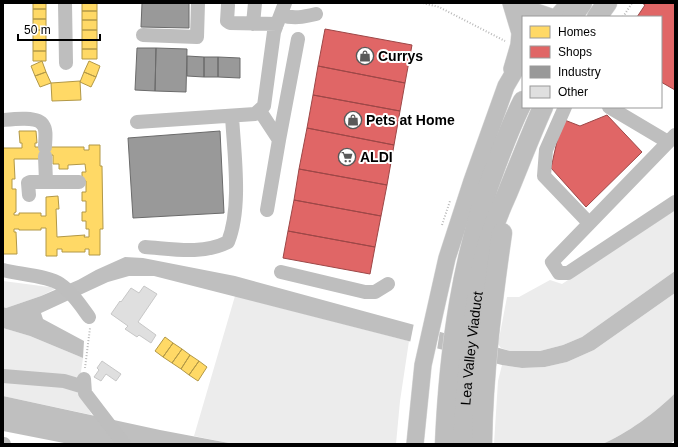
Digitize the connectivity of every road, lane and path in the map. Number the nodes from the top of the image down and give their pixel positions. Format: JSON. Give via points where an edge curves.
{"nodes":[{"id":1,"x":65,"y":3,"type":"edge"},
{"id":2,"x":198,"y":3,"type":"edge"},
{"id":3,"x":255,"y":3,"type":"edge"},
{"id":4,"x":423,"y":3,"type":"edge"},
{"id":5,"x":511,"y":3,"type":"edge"},
{"id":6,"x":520,"y":3,"type":"edge"},
{"id":7,"x":569,"y":3,"type":"edge"},
{"id":8,"x":582,"y":3,"type":"edge"},
{"id":9,"x":607,"y":3,"type":"edge"},
{"id":10,"x":632,"y":3,"type":"edge"},
{"id":11,"x":228,"y":5,"type":"dead end"},
{"id":12,"x":552,"y":12,"type":"edge"},
{"id":13,"x":281,"y":14,"type":"edge"},
{"id":14,"x":316,"y":14,"type":"dead end"},
{"id":15,"x":573,"y":16,"type":"edge"},
{"id":16,"x":598,"y":16,"type":"edge"},
{"id":17,"x":624,"y":16,"type":"edge"},
{"id":18,"x":253,"y":24,"type":"junction"},
{"id":19,"x":143,"y":35,"type":"dead end"},
{"id":20,"x":298,"y":38,"type":"dead end"},
{"id":21,"x":506,"y":42,"type":"dead end"},
{"id":22,"x":522,"y":59,"type":"edge"},
{"id":23,"x":66,"y":63,"type":"dead end"},
{"id":24,"x":522,"y":78,"type":"edge"},
{"id":25,"x":506,"y":86,"type":"junction"},
{"id":26,"x":522,"y":103,"type":"edge"},
{"id":27,"x":543,"y":108,"type":"edge"},
{"id":28,"x":565,"y":108,"type":"edge"},
{"id":29,"x":611,"y":108,"type":"edge"},
{"id":30,"x":232,"y":116,"type":"junction"},
{"id":31,"x":264,"y":116,"type":"junction"},
{"id":32,"x":3,"y":120,"type":"edge"},
{"id":33,"x":137,"y":122,"type":"dead end"},
{"id":34,"x":672,"y":138,"type":"edge"},
{"id":35,"x":280,"y":140,"type":"junction"},
{"id":36,"x":486,"y":140,"type":"junction"},
{"id":37,"x":46,"y":182,"type":"junction"},
{"id":38,"x":79,"y":182,"type":"dead end"},
{"id":39,"x":29,"y":195,"type":"dead end"},
{"id":40,"x":675,"y":202,"type":"edge"},
{"id":41,"x":267,"y":210,"type":"dead end"},
{"id":42,"x":589,"y":224,"type":"junction"},
{"id":43,"x":145,"y":247,"type":"dead end"},
{"id":44,"x":484,"y":254,"type":"junction"},
{"id":45,"x":3,"y":270,"type":"edge"},
{"id":46,"x":281,"y":272,"type":"dead end"},
{"id":47,"x":388,"y":284,"type":"dead end"},
{"id":48,"x":89,"y":317,"type":"joint"},
{"id":49,"x":3,"y":376,"type":"edge"},
{"id":50,"x":84,"y":383,"type":"junction"},
{"id":51,"x":124,"y":444,"type":"edge"},
{"id":52,"x":415,"y":444,"type":"edge"},
{"id":53,"x":445,"y":444,"type":"edge"},
{"id":54,"x":463,"y":444,"type":"edge"},
{"id":55,"x":482,"y":444,"type":"edge"}],
"edges":[{"from":1,"to":23,"type":"street"},
{"from":2,"to":19,"type":"street","via":[[197,37]]},
{"from":3,"to":18,"type":"street"},
{"from":4,"to":21,"type":"path","via":[[439,7]]},
{"from":5,"to":25,"type":"main road","via":[[520,33],[519,45]]},
{"from":6,"to":12,"type":"main road","via":[[533,12]]},
{"from":7,"to":12,"type":"main road"},
{"from":8,"to":15,"type":"highway"},
{"from":9,"to":16,"type":"highway"},
{"from":10,"to":17,"type":"path"},
{"from":11,"to":18,"type":"street","via":[[228,22]]},
{"from":13,"to":14,"type":"street","via":[[301,18]]},
{"from":13,"to":18,"type":"street"},
{"from":13,"to":31,"type":"street","via":[[273,41]]},
{"from":20,"to":35,"type":"street"},
{"from":22,"to":25,"type":"main road"},
{"from":24,"to":36,"type":"main road"},
{"from":25,"to":36,"type":"main road"},
{"from":26,"to":44,"type":"highway","via":[[484,195]]},
{"from":27,"to":44,"type":"highway","via":[[496,218]]},
{"from":28,"to":42,"type":"street","via":[[546,150],[544,176]]},
{"from":29,"to":34,"type":"street"},
{"from":30,"to":31,"type":"street"},
{"from":30,"to":33,"type":"street"},
{"from":30,"to":43,"type":"street","via":[[236,193],[234,222],[228,242],[198,250]]},
{"from":31,"to":35,"type":"street"},
{"from":32,"to":37,"type":"street","via":[[34,119],[43,124]]},
{"from":34,"to":42,"type":"street"},
{"from":35,"to":41,"type":"street"},
{"from":36,"to":52,"type":"main road","via":[[447,258],[423,365]]},
{"from":37,"to":38,"type":"street"},
{"from":37,"to":39,"type":"street","via":[[28,183]]},
{"from":40,"to":42,"type":"street","via":[[568,273],[559,273],[552,262]]},
{"from":44,"to":53,"type":"highway","name":"Lea Valley Viaduct","via":[[460,292],[448,391]]},
{"from":44,"to":54,"type":"highway","name":"Lea Valley Viaduct","via":[[468,368]]},
{"from":44,"to":55,"type":"highway","via":[[488,340]]},
{"from":45,"to":48,"type":"street","via":[[60,284]]},
{"from":46,"to":47,"type":"street","via":[[365,292],[375,292]]},
{"from":48,"to":50,"type":"path","via":[[91,322]]},
{"from":49,"to":50,"type":"street"},
{"from":50,"to":51,"type":"street","via":[[85,393]]}]}
